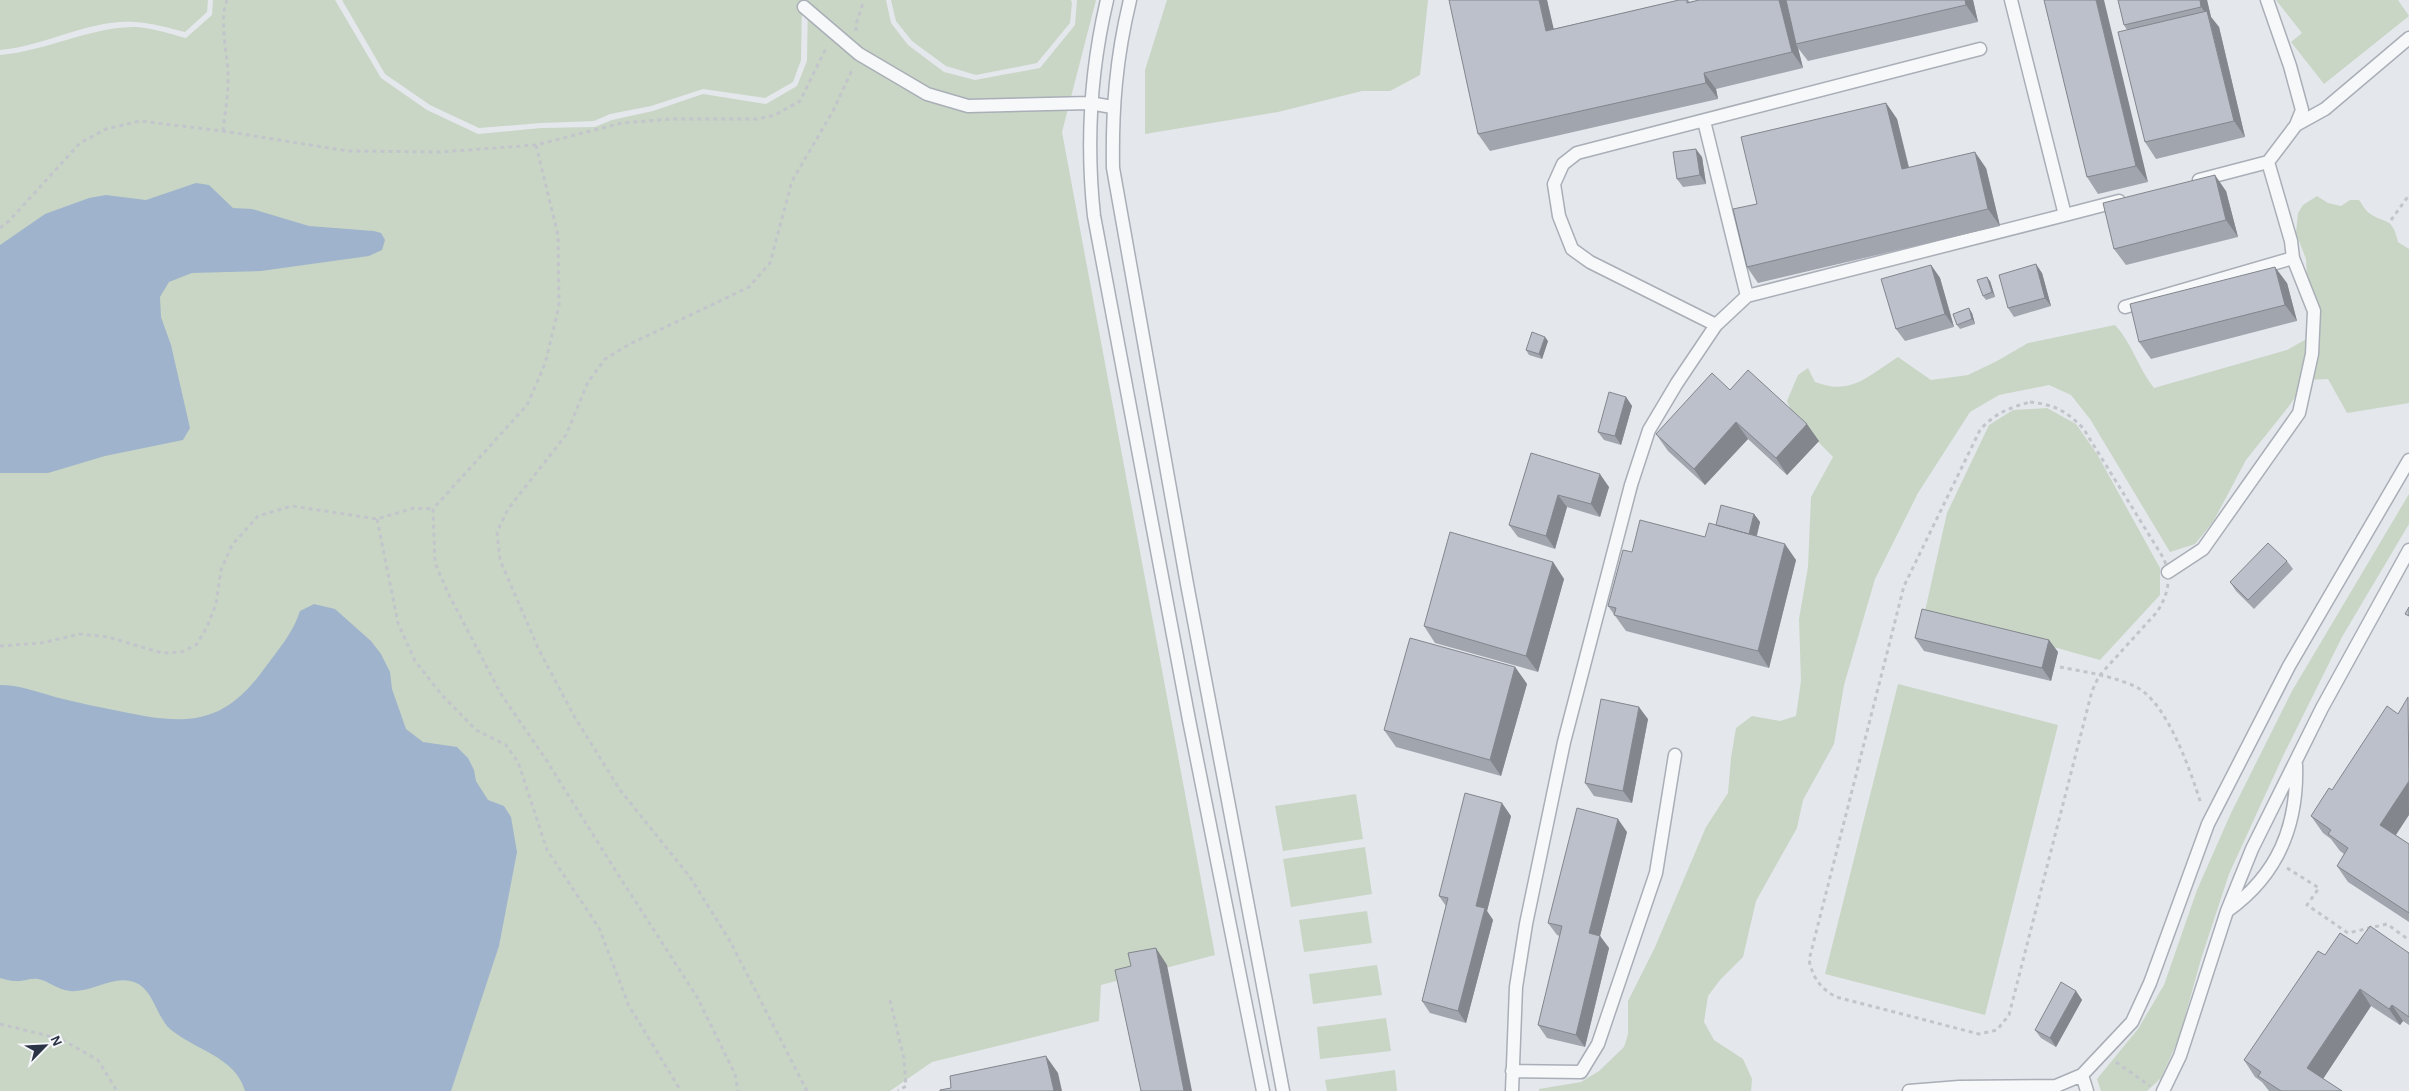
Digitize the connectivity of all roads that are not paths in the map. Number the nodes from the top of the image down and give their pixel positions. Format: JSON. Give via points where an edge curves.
{"nodes":[{"id":1,"x":1107,"y":0,"type":"edge"},
{"id":2,"x":1130,"y":0,"type":"edge"},
{"id":3,"x":2011,"y":0,"type":"edge"},
{"id":4,"x":2267,"y":0,"type":"edge"},
{"id":5,"x":804,"y":7,"type":"dead end"},
{"id":6,"x":2409,"y":38,"type":"edge"},
{"id":7,"x":1980,"y":49,"type":"dead end"},
{"id":8,"x":1090,"y":104,"type":"junction"},
{"id":9,"x":1112,"y":108,"type":"junction"},
{"id":10,"x":1704,"y":121,"type":"junction"},
{"id":11,"x":2296,"y":125,"type":"junction"},
{"id":12,"x":2268,"y":162,"type":"junction"},
{"id":13,"x":2190,"y":182,"type":"edge"},
{"id":14,"x":2132,"y":197,"type":"edge"},
{"id":15,"x":2065,"y":215,"type":"junction"},
{"id":16,"x":2293,"y":258,"type":"junction"},
{"id":17,"x":1747,"y":296,"type":"junction"},
{"id":18,"x":2124,"y":307,"type":"dead end"},
{"id":19,"x":1716,"y":325,"type":"junction"},
{"id":20,"x":2409,"y":460,"type":"edge"},
{"id":21,"x":2409,"y":550,"type":"edge"},
{"id":22,"x":2168,"y":572,"type":"road end"},
{"id":23,"x":1675,"y":755,"type":"dead end"},
{"id":24,"x":2296,"y":761,"type":"junction"},
{"id":25,"x":2227,"y":911,"type":"junction"},
{"id":26,"x":1512,"y":1071,"type":"junction"},
{"id":27,"x":2082,"y":1075,"type":"junction"},
{"id":28,"x":1263,"y":1091,"type":"edge"},
{"id":29,"x":1283,"y":1091,"type":"edge"},
{"id":30,"x":1512,"y":1091,"type":"edge"},
{"id":31,"x":1909,"y":1091,"type":"edge"},
{"id":32,"x":2087,"y":1091,"type":"edge"},
{"id":33,"x":2164,"y":1091,"type":"edge"}],
"edges":[{"from":1,"to":8,"type":"lane","via":[[1096,46]]},
{"from":2,"to":9,"type":"lane","via":[[1120,43]]},
{"from":3,"to":15,"type":"lane"},
{"from":4,"to":11,"type":"lane","via":[[2302,110]]},
{"from":5,"to":8,"type":"lane","via":[[859,54],[927,94],[968,106]]},
{"from":6,"to":11,"type":"lane","via":[[2325,109]]},
{"from":7,"to":10,"type":"lane"},
{"from":8,"to":9,"type":"lane"},
{"from":8,"to":28,"type":"lane","via":[[1089,170],[1094,216]]},
{"from":9,"to":29,"type":"lane","via":[[1113,168],[1128,261]]},
{"from":10,"to":17,"type":"lane"},
{"from":10,"to":19,"type":"lane","via":[[1577,153],[1563,164],[1554,184],[1559,216],[1572,249],[1590,262]]},
{"from":11,"to":12,"type":"lane"},
{"from":12,"to":13,"type":"lane"},
{"from":12,"to":16,"type":"lane"},
{"from":14,"to":15,"type":"lane"},
{"from":15,"to":17,"type":"lane"},
{"from":16,"to":18,"type":"lane"},
{"from":16,"to":22,"type":"lane","via":[[2314,311],[2312,354],[2299,413],[2203,549]]},
{"from":17,"to":19,"type":"lane"},
{"from":19,"to":26,"type":"lane","via":[[1649,430],[1631,485],[1564,742],[1526,924],[1516,987]]},
{"from":20,"to":27,"type":"lane","via":[[2289,666],[2208,824],[2132,1022]]},
{"from":21,"to":24,"type":"lane"},
{"from":23,"to":26,"type":"lane","via":[[1656,872],[1598,1044],[1581,1072]]},
{"from":24,"to":25,"type":"lane","via":[[2252,849]]},
{"from":24,"to":25,"type":"lane","via":[[2293,814],[2276,861],[2242,900]]},
{"from":25,"to":33,"type":"lane","via":[[2180,1056]]},
{"from":26,"to":30,"type":"lane"},
{"from":27,"to":31,"type":"lane","via":[[2056,1086]]},
{"from":27,"to":32,"type":"lane"}]}
